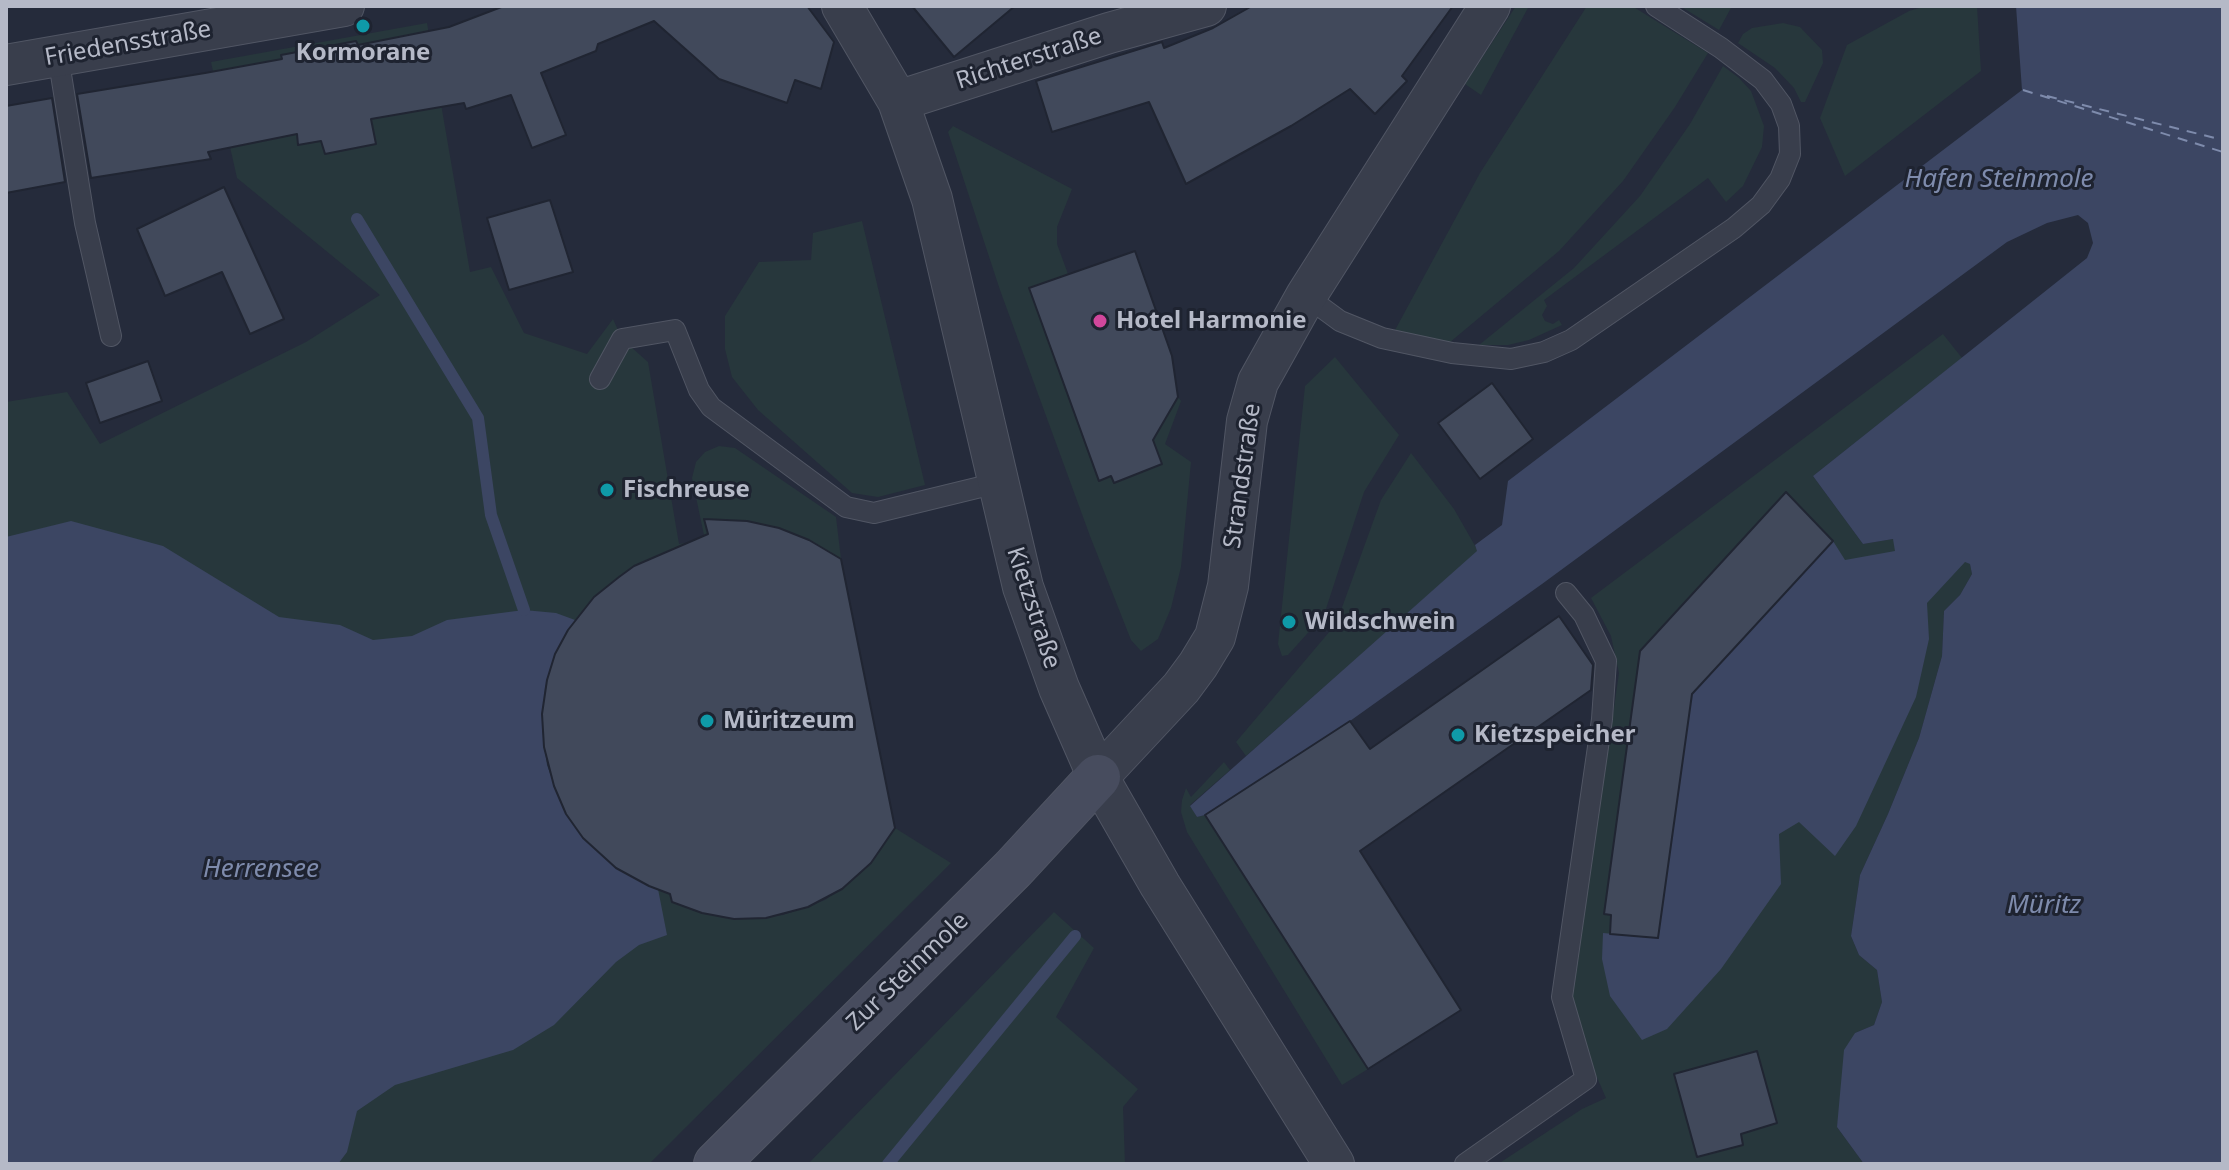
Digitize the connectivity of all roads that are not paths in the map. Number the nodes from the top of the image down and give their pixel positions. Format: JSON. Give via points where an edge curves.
{"nodes":[{"id":1,"x":344,"y":6,"type":"edge"},
{"id":2,"x":842,"y":6,"type":"edge"},
{"id":3,"x":1206,"y":6,"type":"edge"},
{"id":4,"x":1490,"y":6,"type":"edge"},
{"id":5,"x":1656,"y":6,"type":"edge"},
{"id":6,"x":58,"y":56,"type":"junction"},
{"id":7,"x":6,"y":65,"type":"edge"},
{"id":8,"x":898,"y":101,"type":"junction"},
{"id":9,"x":1306,"y":296,"type":"junction"},
{"id":10,"x":111,"y":336,"type":"dead end"},
{"id":11,"x":600,"y":379,"type":"dead end"},
{"id":12,"x":997,"y":483,"type":"junction"},
{"id":13,"x":1566,"y":593,"type":"dead end"},
{"id":14,"x":1098,"y":777,"type":"junction"},
{"id":15,"x":716,"y":1164,"type":"edge"},
{"id":16,"x":1334,"y":1164,"type":"edge"},
{"id":17,"x":1465,"y":1164,"type":"edge"}],
"edges":[{"from":1,"to":6,"type":"street","name":"Friedensstraße"},
{"from":2,"to":8,"type":"street","name":"Kietzstraße"},
{"from":3,"to":8,"type":"street","name":"Richterstraße"},
{"from":4,"to":9,"type":"street","name":"Strandstraße"},
{"from":5,"to":9,"type":"lane","via":[[1763,80],[1789,126],[1790,154],[1780,179],[1734,228],[1571,340],[1511,359],[1382,338],[1340,321]]},
{"from":6,"to":7,"type":"street","name":"Friedensstraße"},
{"from":6,"to":10,"type":"lane","via":[[85,223]]},
{"from":8,"to":12,"type":"street","name":"Kietzstraße","via":[[932,199]]},
{"from":9,"to":14,"type":"street","name":"Strandstraße","via":[[1258,382],[1247,421],[1228,586],[1215,637],[1181,688]]},
{"from":11,"to":12,"type":"lane","via":[[622,339],[675,330],[711,407],[846,507],[874,513]]},
{"from":12,"to":14,"type":"street","name":"Kietzstraße","via":[[1023,587]]},
{"from":13,"to":17,"type":"lane","via":[[1584,615],[1606,661],[1562,997],[1586,1079]]},
{"from":14,"to":15,"type":"street","name":"Zur Steinmole","via":[[1013,869]]},
{"from":14,"to":16,"type":"street","name":"Kietzstraße"}]}
